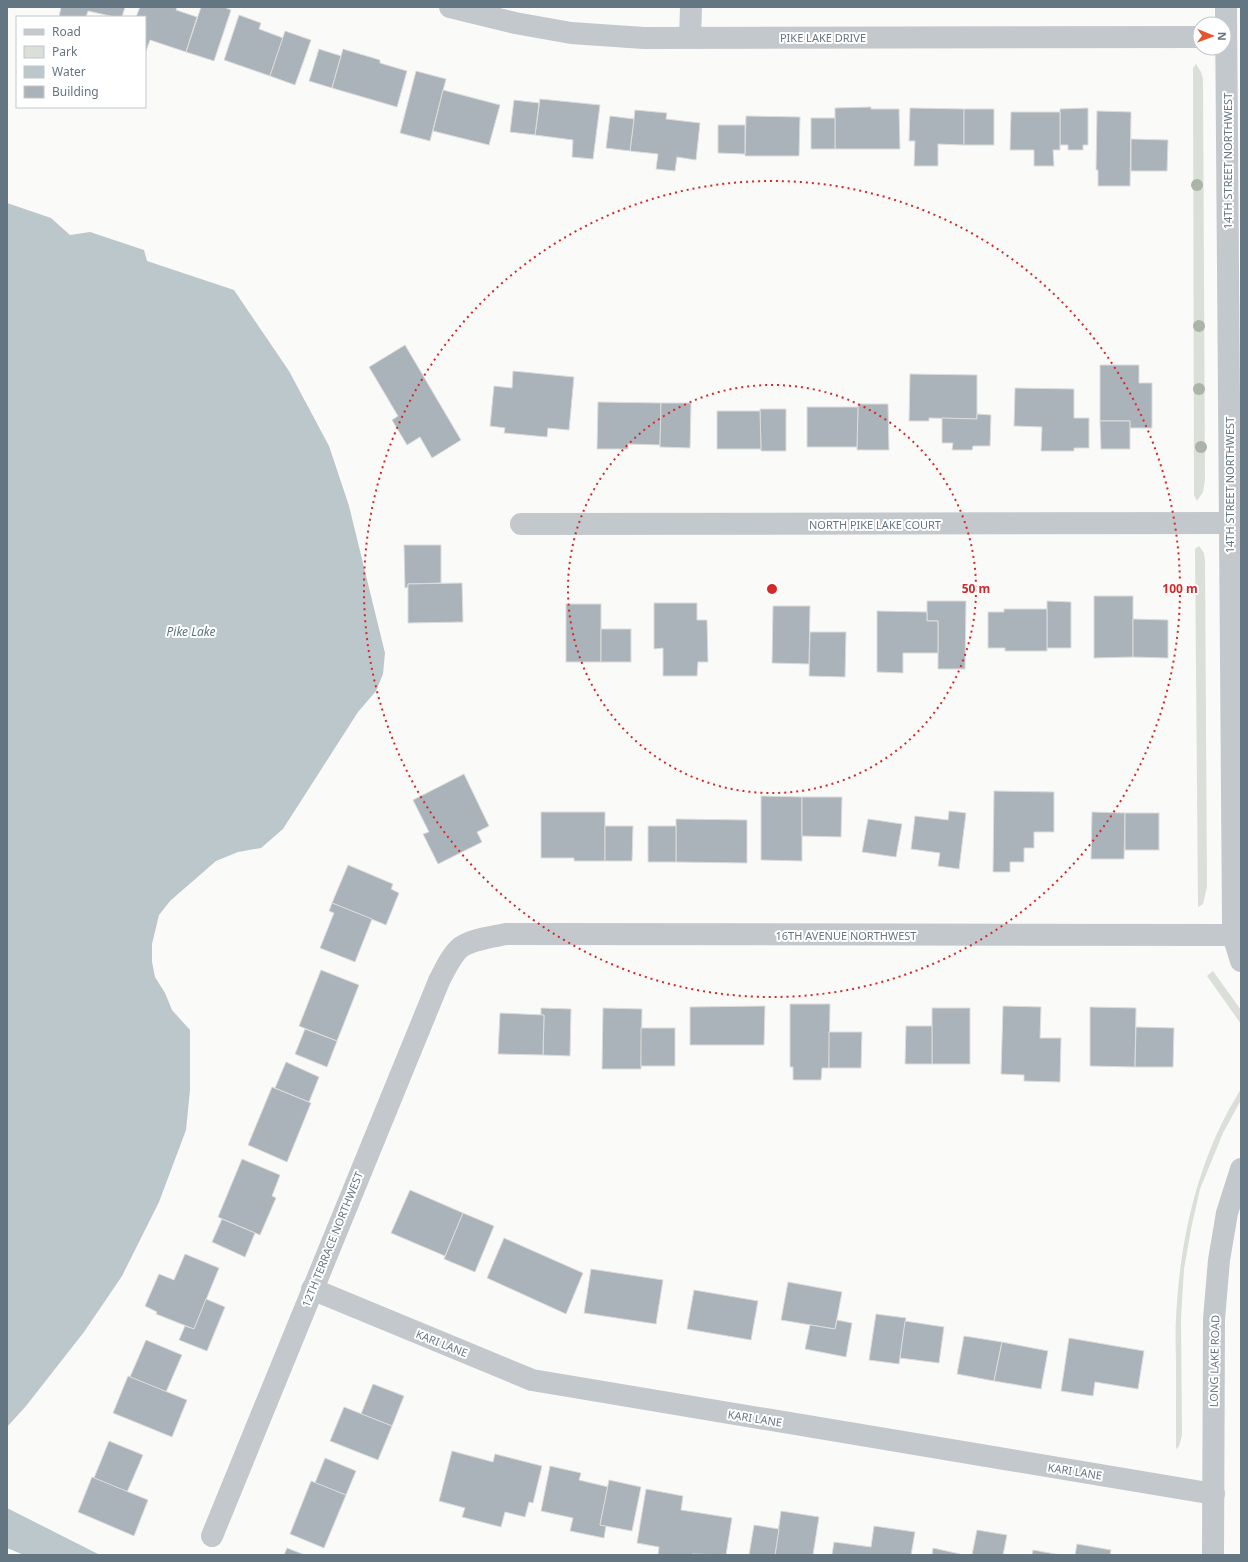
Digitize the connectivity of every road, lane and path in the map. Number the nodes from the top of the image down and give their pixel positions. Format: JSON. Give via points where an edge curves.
{"nodes":[{"id":1,"x":450,"y":7,"type":"edge"},
{"id":2,"x":691,"y":7,"type":"edge"},
{"id":3,"x":690,"y":37,"type":"junction"},
{"id":4,"x":1192,"y":37,"type":"edge"},
{"id":5,"x":1227,"y":56,"type":"edge"},
{"id":6,"x":1234,"y":112,"type":"edge"},
{"id":7,"x":1235,"y":523,"type":"edge"},
{"id":8,"x":521,"y":524,"type":"dead end"},
{"id":9,"x":1233,"y":935,"type":"junction"},
{"id":10,"x":461,"y":947,"type":"joint"},
{"id":11,"x":1241,"y":961,"type":"edge"},
{"id":12,"x":1241,"y":1169,"type":"edge"},
{"id":13,"x":312,"y":1290,"type":"junction"},
{"id":14,"x":1214,"y":1494,"type":"junction"},
{"id":15,"x":212,"y":1536,"type":"dead end"},
{"id":16,"x":1213,"y":1555,"type":"edge"}],
"edges":[{"from":1,"to":3,"type":"street","name":"PIKE LAKE DRIVE","via":[[571,33],[644,38]]},
{"from":2,"to":3,"type":"street"},
{"from":3,"to":4,"type":"street","name":"PIKE LAKE DRIVE"},
{"from":5,"to":6,"type":"street","name":"14TH STREET NORTHWEST"},
{"from":6,"to":7,"type":"street","name":"14TH STREET NORTHWEST"},
{"from":7,"to":8,"type":"street","name":"NORTH PIKE LAKE COURT"},
{"from":7,"to":9,"type":"street","name":"14TH STREET NORTHWEST"},
{"from":9,"to":10,"type":"street","name":"16TH AVENUE NORTHWEST","via":[[506,934],[484,938]]},
{"from":9,"to":11,"type":"street","name":"14TH STREET NORTHWEST"},
{"from":10,"to":13,"type":"street","name":"12TH TERRACE NORTHWEST","via":[[439,981]]},
{"from":12,"to":14,"type":"street","name":"LONG LAKE ROAD","via":[[1227,1213],[1219,1260],[1214,1326]]},
{"from":13,"to":14,"type":"street","name":"KARI LANE","via":[[532,1380]]},
{"from":13,"to":15,"type":"street","name":"12TH TERRACE NORTHWEST"},
{"from":14,"to":16,"type":"street","name":"LONG LAKE ROAD"}]}
